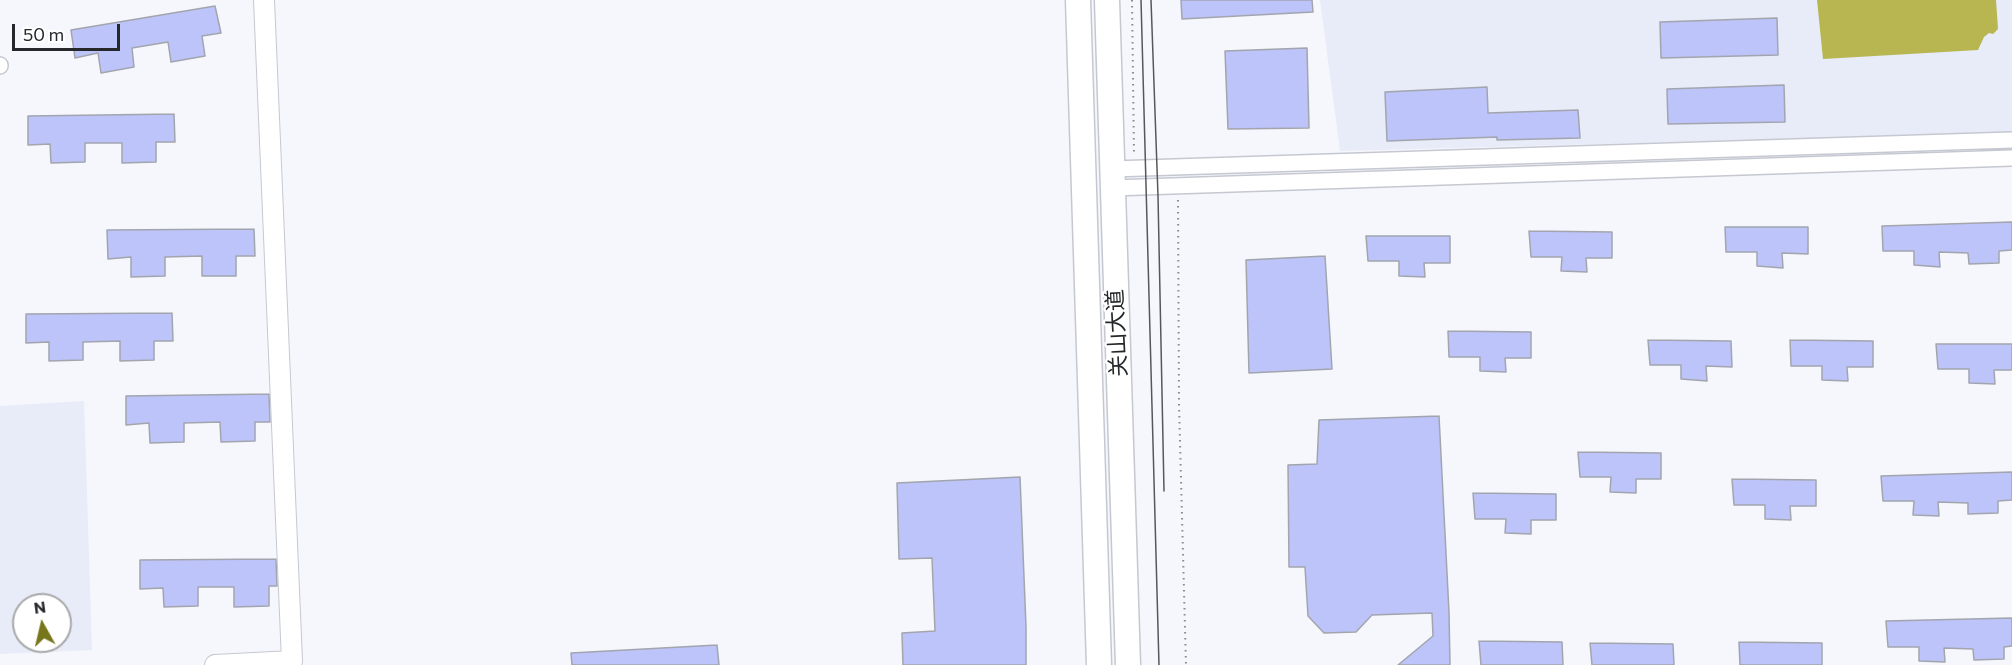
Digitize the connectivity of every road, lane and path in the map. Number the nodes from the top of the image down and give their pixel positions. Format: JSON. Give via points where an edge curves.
{"nodes":[{"id":1,"x":264,"y":0,"type":"edge"},
{"id":2,"x":1078,"y":0,"type":"edge"},
{"id":3,"x":1107,"y":0,"type":"edge"},
{"id":4,"x":1132,"y":0,"type":"edge"},
{"id":5,"x":2012,"y":140,"type":"edge"},
{"id":6,"x":2012,"y":158,"type":"edge"},
{"id":7,"x":1119,"y":175,"type":"junction"},
{"id":8,"x":1178,"y":199,"type":"dead end"},
{"id":9,"x":215,"y":665,"type":"edge"},
{"id":10,"x":1099,"y":665,"type":"edge"},
{"id":11,"x":1128,"y":665,"type":"edge"},
{"id":12,"x":1186,"y":665,"type":"edge"}],
"edges":[{"from":1,"to":9,"type":"street","via":[[292,661]]},
{"from":2,"to":10,"type":"main road","name":"关山大道"},
{"from":3,"to":7,"type":"main road","name":"关山大道"},
{"from":4,"to":7,"type":"path"},
{"from":5,"to":7,"type":"street"},
{"from":6,"to":7,"type":"street"},
{"from":7,"to":11,"type":"main road","name":"关山大道"},
{"from":8,"to":12,"type":"path"}]}
